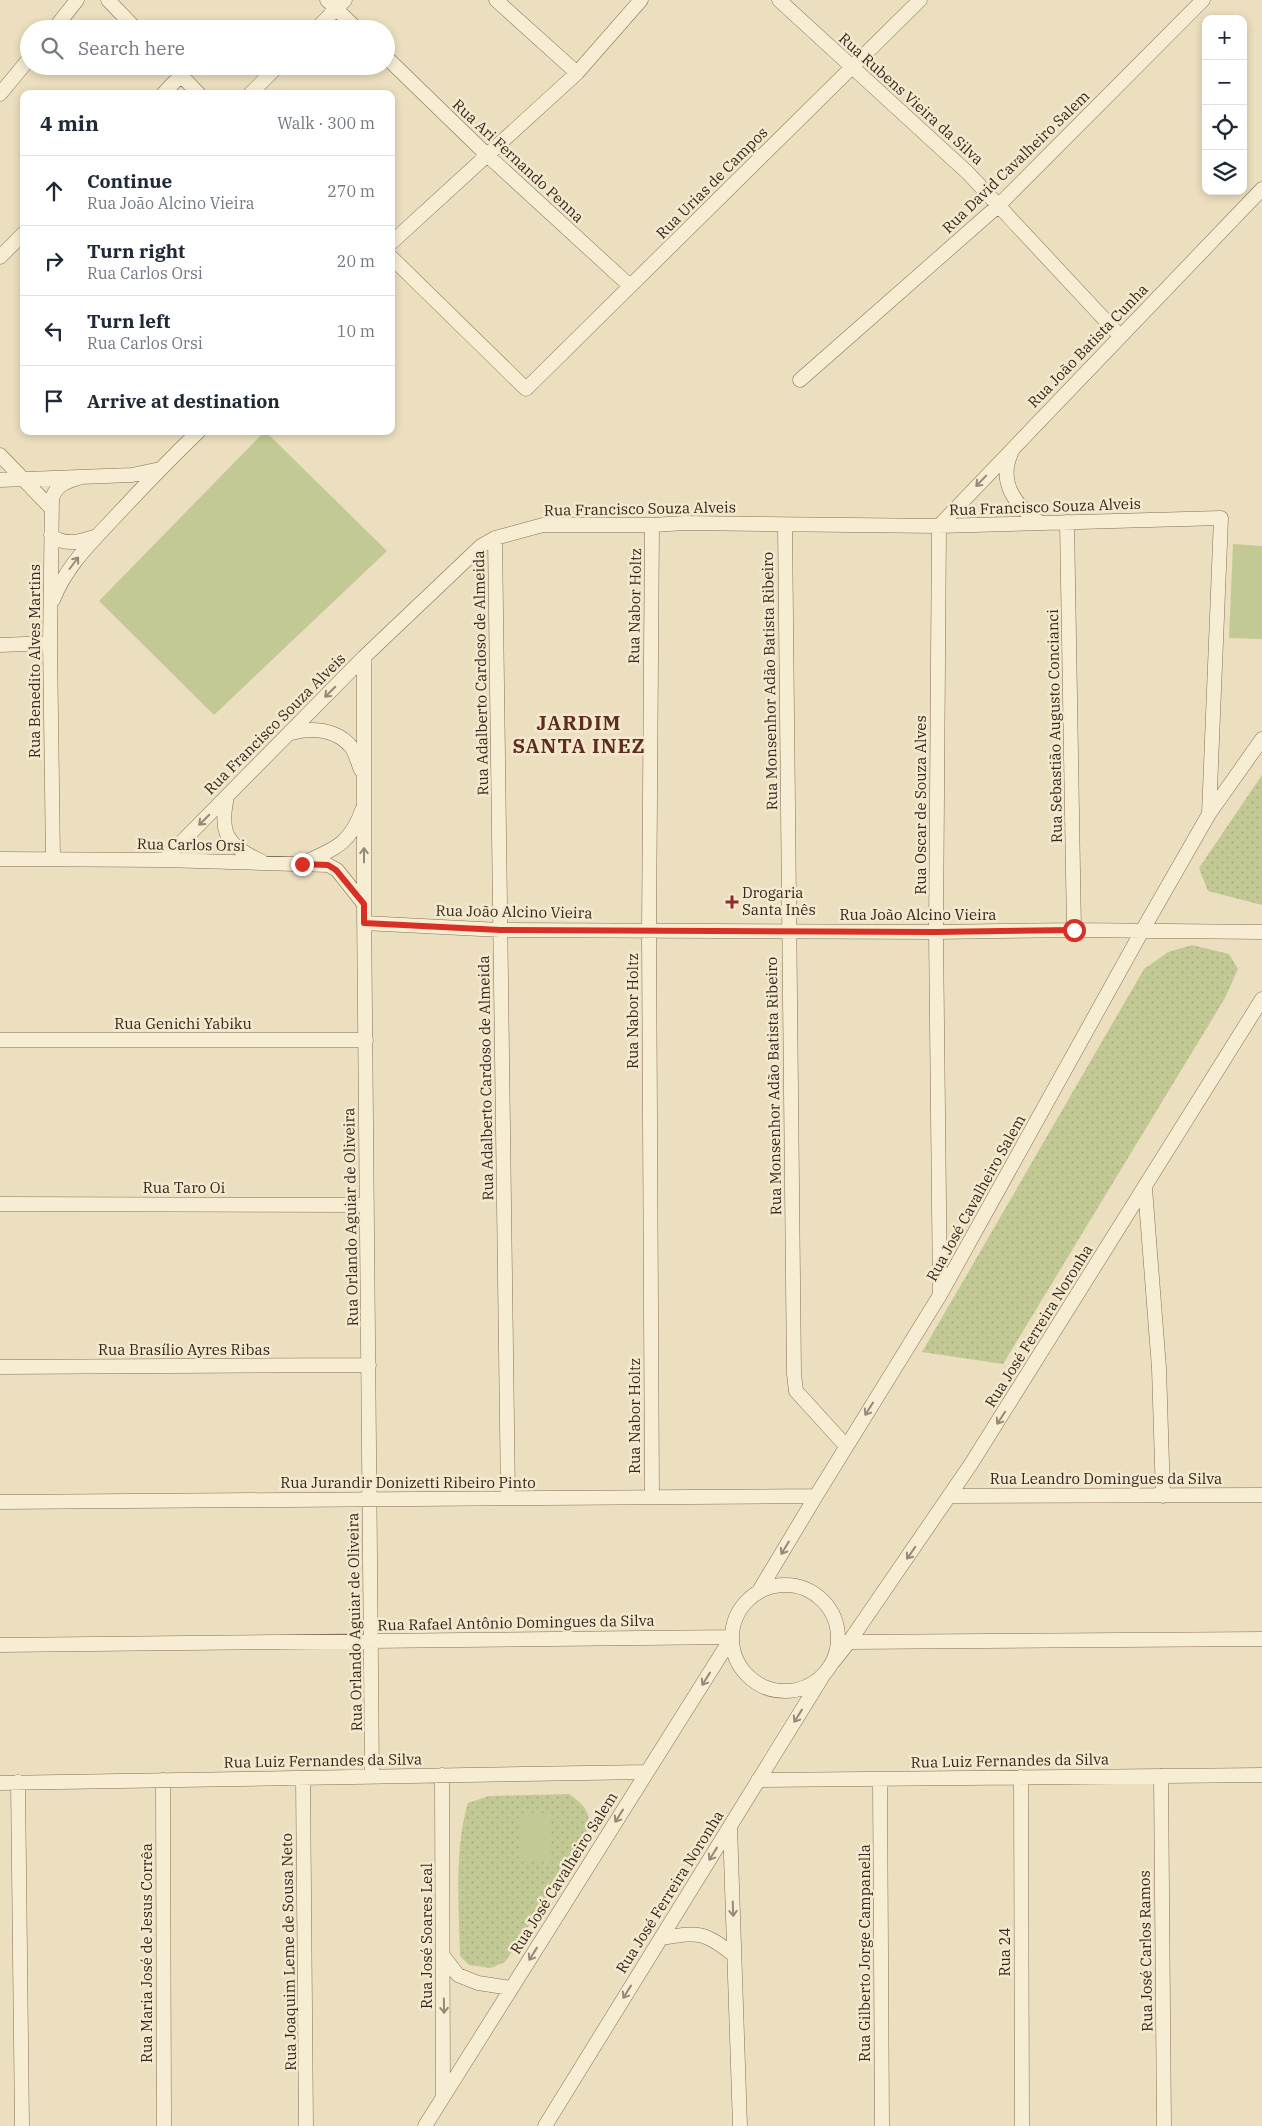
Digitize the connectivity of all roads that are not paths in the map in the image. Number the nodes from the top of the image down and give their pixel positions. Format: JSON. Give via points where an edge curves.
{"nodes":[{"id":1,"x":77,"y":0,"type":"edge"},
{"id":2,"x":108,"y":0,"type":"edge"},
{"id":3,"x":496,"y":0,"type":"edge"},
{"id":4,"x":641,"y":0,"type":"edge"},
{"id":5,"x":779,"y":0,"type":"edge"},
{"id":6,"x":920,"y":0,"type":"edge"},
{"id":7,"x":1203,"y":0,"type":"edge"},
{"id":8,"x":336,"y":3,"type":"edge"},
{"id":9,"x":61,"y":20,"type":"edge"},
{"id":10,"x":127,"y":20,"type":"edge"},
{"id":11,"x":323,"y":20,"type":"edge"},
{"id":12,"x":350,"y":20,"type":"edge"},
{"id":13,"x":395,"y":66,"type":"edge"},
{"id":14,"x":852,"y":67,"type":"junction"},
{"id":15,"x":20,"y":70,"type":"edge"},
{"id":16,"x":577,"y":73,"type":"junction"},
{"id":17,"x":174,"y":75,"type":"edge"},
{"id":18,"x":181,"y":75,"type":"edge"},
{"id":19,"x":269,"y":75,"type":"edge"},
{"id":20,"x":165,"y":90,"type":"edge"},
{"id":21,"x":195,"y":90,"type":"edge"},
{"id":22,"x":254,"y":90,"type":"edge"},
{"id":23,"x":0,"y":94,"type":"edge"},
{"id":24,"x":487,"y":155,"type":"junction"},
{"id":25,"x":1262,"y":189,"type":"edge"},
{"id":26,"x":999,"y":205,"type":"junction"},
{"id":27,"x":20,"y":237,"type":"edge"},
{"id":28,"x":395,"y":239,"type":"edge"},
{"id":29,"x":0,"y":257,"type":"edge"},
{"id":30,"x":395,"y":261,"type":"edge"},
{"id":31,"x":630,"y":286,"type":"junction"},
{"id":32,"x":1120,"y":336,"type":"junction"},
{"id":33,"x":800,"y":380,"type":"dead end"},
{"id":34,"x":195,"y":435,"type":"edge"},
{"id":35,"x":1015,"y":446,"type":"junction"},
{"id":36,"x":0,"y":455,"type":"edge"},
{"id":37,"x":161,"y":469,"type":"junction"},
{"id":38,"x":122,"y":476,"type":"junction"},
{"id":39,"x":78,"y":478,"type":"junction"},
{"id":40,"x":0,"y":480,"type":"edge"},
{"id":41,"x":23,"y":480,"type":"junction"},
{"id":42,"x":136,"y":495,"type":"junction"},
{"id":43,"x":52,"y":509,"type":"junction"},
{"id":44,"x":1221,"y":518,"type":"joint"},
{"id":45,"x":1067,"y":522,"type":"junction"},
{"id":46,"x":1041,"y":523,"type":"junction"},
{"id":47,"x":652,"y":525,"type":"junction"},
{"id":48,"x":784,"y":525,"type":"junction"},
{"id":49,"x":938,"y":526,"type":"junction"},
{"id":50,"x":51,"y":535,"type":"junction"},
{"id":51,"x":97,"y":536,"type":"junction"},
{"id":52,"x":495,"y":538,"type":"junction"},
{"id":53,"x":51,"y":606,"type":"junction"},
{"id":54,"x":50,"y":643,"type":"junction"},
{"id":55,"x":0,"y":645,"type":"edge"},
{"id":56,"x":364,"y":657,"type":"junction"},
{"id":57,"x":290,"y":733,"type":"junction"},
{"id":58,"x":1262,"y":738,"type":"edge"},
{"id":59,"x":364,"y":777,"type":"junction"},
{"id":60,"x":227,"y":796,"type":"junction"},
{"id":61,"x":364,"y":805,"type":"junction"},
{"id":62,"x":1209,"y":814,"type":"junction"},
{"id":63,"x":0,"y":859,"type":"edge"},
{"id":64,"x":53,"y":859,"type":"junction"},
{"id":65,"x":164,"y":860,"type":"junction"},
{"id":66,"x":266,"y":863,"type":"junction"},
{"id":67,"x":302,"y":864,"type":"junction"},
{"id":68,"x":364,"y":904,"type":"junction"},
{"id":69,"x":364,"y":923,"type":"junction"},
{"id":70,"x":500,"y":930,"type":"junction"},
{"id":71,"x":1074,"y":930,"type":"junction"},
{"id":72,"x":649,"y":931,"type":"junction"},
{"id":73,"x":1142,"y":931,"type":"junction"},
{"id":74,"x":789,"y":932,"type":"junction"},
{"id":75,"x":936,"y":932,"type":"junction"},
{"id":76,"x":1262,"y":932,"type":"edge"},
{"id":77,"x":1262,"y":1000,"type":"edge"},
{"id":78,"x":0,"y":1040,"type":"edge"},
{"id":79,"x":366,"y":1040,"type":"junction"},
{"id":80,"x":1145,"y":1188,"type":"junction"},
{"id":81,"x":0,"y":1204,"type":"edge"},
{"id":82,"x":367,"y":1205,"type":"junction"},
{"id":83,"x":940,"y":1295,"type":"junction"},
{"id":84,"x":369,"y":1365,"type":"junction"},
{"id":85,"x":0,"y":1367,"type":"edge"},
{"id":86,"x":846,"y":1446,"type":"junction"},
{"id":87,"x":1262,"y":1495,"type":"edge"},
{"id":88,"x":816,"y":1496,"type":"junction"},
{"id":89,"x":950,"y":1496,"type":"junction"},
{"id":90,"x":1163,"y":1496,"type":"junction"},
{"id":91,"x":652,"y":1497,"type":"junction"},
{"id":92,"x":508,"y":1498,"type":"junction"},
{"id":93,"x":370,"y":1499,"type":"junction"},
{"id":94,"x":0,"y":1502,"type":"edge"},
{"id":95,"x":760,"y":1591,"type":"junction"},
{"id":96,"x":732,"y":1637,"type":"junction"},
{"id":97,"x":1262,"y":1639,"type":"edge"},
{"id":98,"x":371,"y":1641,"type":"junction"},
{"id":99,"x":849,"y":1642,"type":"junction"},
{"id":100,"x":0,"y":1645,"type":"edge"},
{"id":101,"x":833,"y":1662,"type":"junction"},
{"id":102,"x":824,"y":1674,"type":"junction"},
{"id":103,"x":647,"y":1772,"type":"junction"},
{"id":104,"x":442,"y":1775,"type":"junction"},
{"id":105,"x":1262,"y":1775,"type":"edge"},
{"id":106,"x":372,"y":1776,"type":"junction"},
{"id":107,"x":1161,"y":1776,"type":"junction"},
{"id":108,"x":1021,"y":1777,"type":"junction"},
{"id":109,"x":303,"y":1778,"type":"junction"},
{"id":110,"x":880,"y":1779,"type":"junction"},
{"id":111,"x":163,"y":1780,"type":"junction"},
{"id":112,"x":758,"y":1780,"type":"junction"},
{"id":113,"x":18,"y":1782,"type":"junction"},
{"id":114,"x":0,"y":1783,"type":"edge"},
{"id":115,"x":730,"y":1826,"type":"junction"},
{"id":116,"x":661,"y":1938,"type":"junction"},
{"id":117,"x":734,"y":1956,"type":"junction"},
{"id":118,"x":444,"y":1957,"type":"junction"},
{"id":119,"x":512,"y":1988,"type":"junction"},
{"id":120,"x":443,"y":2097,"type":"junction"},
{"id":121,"x":22,"y":2126,"type":"edge"},
{"id":122,"x":164,"y":2126,"type":"edge"},
{"id":123,"x":306,"y":2126,"type":"edge"},
{"id":124,"x":425,"y":2126,"type":"edge"},
{"id":125,"x":545,"y":2126,"type":"edge"},
{"id":126,"x":740,"y":2126,"type":"edge"},
{"id":127,"x":882,"y":2126,"type":"edge"},
{"id":128,"x":1022,"y":2126,"type":"edge"},
{"id":129,"x":1164,"y":2126,"type":"edge"}],
"edges":[{"from":1,"to":9,"type":"street"},
{"from":2,"to":10,"type":"street"},
{"from":3,"to":16,"type":"street"},
{"from":4,"to":16,"type":"street"},
{"from":5,"to":14,"type":"street","name":"Rua Rubens Vieira da Silva"},
{"from":6,"to":14,"type":"street","name":"Rua Urias de Campos"},
{"from":7,"to":26,"type":"street","name":"Rua David Cavalheiro Salem"},
{"from":8,"to":11,"type":"street"},
{"from":8,"to":12,"type":"street"},
{"from":13,"to":24,"type":"street","name":"Rua Ari Fernando Penna"},
{"from":14,"to":26,"type":"street","name":"Rua Rubens Vieira da Silva","via":[[968,172]]},
{"from":14,"to":31,"type":"street","name":"Rua Urias de Campos"},
{"from":15,"to":23,"type":"street"},
{"from":16,"to":24,"type":"street"},
{"from":17,"to":20,"type":"street"},
{"from":18,"to":21,"type":"street"},
{"from":19,"to":22,"type":"street"},
{"from":24,"to":28,"type":"street"},
{"from":24,"to":31,"type":"street","name":"Rua Ari Fernando Penna"},
{"from":25,"to":32,"type":"street","name":"Rua João Batista Cunha"},
{"from":26,"to":32,"type":"street","name":"Rua Rubens Vieira da Silva"},
{"from":26,"to":33,"type":"street","name":"Rua David Cavalheiro Salem"},
{"from":27,"to":29,"type":"street"},
{"from":30,"to":31,"type":"street","name":"Rua Urias de Campos","via":[[526,389]]},
{"from":32,"to":35,"type":"street","name":"Rua João Batista Cunha"},
{"from":34,"to":37,"type":"street"},
{"from":35,"to":46,"type":"street","via":[[1008,461],[1008,482],[1015,501]]},
{"from":35,"to":49,"type":"street","name":"Rua João Batista Cunha","one_way":true},
{"from":36,"to":41,"type":"street"},
{"from":37,"to":38,"type":"street"},
{"from":37,"to":42,"type":"street"},
{"from":38,"to":39,"type":"street"},
{"from":38,"to":42,"type":"street","via":[[135,483]]},
{"from":39,"to":41,"type":"street"},
{"from":39,"to":43,"type":"street","name":"Rua Benedito Alves Martins","via":[[63,482],[56,489]]},
{"from":40,"to":41,"type":"street"},
{"from":41,"to":43,"type":"street"},
{"from":42,"to":51,"type":"street"},
{"from":43,"to":50,"type":"street","name":"Rua Benedito Alves Martins"},
{"from":44,"to":45,"type":"street","name":"Rua Francisco Souza Alveis"},
{"from":44,"to":62,"type":"street","name":"Rua José Cavalheiro Salem"},
{"from":45,"to":46,"type":"street","name":"Rua Francisco Souza Alveis"},
{"from":45,"to":71,"type":"street","name":"Rua Sebastião Augusto Concianci"},
{"from":46,"to":49,"type":"street","name":"Rua Francisco Souza Alveis"},
{"from":47,"to":48,"type":"street","name":"Rua Francisco Souza Alveis"},
{"from":47,"to":52,"type":"street","name":"Rua Francisco Souza Alveis","via":[[543,525]]},
{"from":47,"to":72,"type":"street","name":"Rua Nabor Holtz"},
{"from":48,"to":49,"type":"street","name":"Rua Francisco Souza Alveis"},
{"from":48,"to":74,"type":"street","name":"Rua Monsenhor Adão Batista Ribeiro"},
{"from":49,"to":75,"type":"street","name":"Rua Oscar de Souza Alves"},
{"from":50,"to":51,"type":"street","via":[[56,540],[71,542]]},
{"from":50,"to":53,"type":"street","name":"Rua Benedito Alves Martins"},
{"from":53,"to":51,"type":"street","one_way":true,"via":[[73,562]]},
{"from":52,"to":56,"type":"street","name":"Rua Francisco Souza Alveis","via":[[469,556]]},
{"from":52,"to":70,"type":"street","name":"Rua Adalberto Cardoso de Almeida"},
{"from":53,"to":54,"type":"street","name":"Rua Benedito Alves Martins"},
{"from":54,"to":55,"type":"street"},
{"from":54,"to":64,"type":"street","name":"Rua Benedito Alves Martins"},
{"from":56,"to":57,"type":"street","name":"Rua Francisco Souza Alveis","one_way":true},
{"from":56,"to":59,"type":"street","name":"Rua Orlando Aguiar de Oliveira"},
{"from":57,"to":59,"type":"street","via":[[307,728],[329,732],[344,740],[352,749]]},
{"from":57,"to":60,"type":"street","name":"Rua Francisco Souza Alveis"},
{"from":58,"to":62,"type":"street","name":"Rua José Cavalheiro Salem"},
{"from":59,"to":61,"type":"street","name":"Rua Orlando Aguiar de Oliveira"},
{"from":60,"to":65,"type":"street","name":"Rua Francisco Souza Alveis","one_way":true},
{"from":60,"to":66,"type":"street","via":[[223,826],[226,836],[235,846]]},
{"from":61,"to":67,"type":"street","via":[[358,823],[337,848]]},
{"from":68,"to":61,"type":"street","name":"Rua Orlando Aguiar de Oliveira","one_way":true},
{"from":62,"to":73,"type":"street","name":"Rua José Cavalheiro Salem"},
{"from":63,"to":64,"type":"street","name":"Rua Carlos Orsi"},
{"from":64,"to":65,"type":"street","name":"Rua Carlos Orsi"},
{"from":65,"to":66,"type":"street","name":"Rua Carlos Orsi"},
{"from":66,"to":67,"type":"street","name":"Rua Carlos Orsi"},
{"from":67,"to":68,"type":"street","name":"Rua Carlos Orsi","via":[[328,865],[336,870]]},
{"from":68,"to":69,"type":"street","name":"Rua Orlando Aguiar de Oliveira"},
{"from":69,"to":70,"type":"street","name":"Rua João Alcino Vieira"},
{"from":69,"to":79,"type":"street","name":"Rua Orlando Aguiar de Oliveira"},
{"from":70,"to":72,"type":"street","name":"Rua João Alcino Vieira"},
{"from":70,"to":92,"type":"street","name":"Rua Adalberto Cardoso de Almeida"},
{"from":71,"to":73,"type":"street","name":"Rua João Alcino Vieira"},
{"from":71,"to":75,"type":"street","name":"Rua João Alcino Vieira"},
{"from":72,"to":74,"type":"street","name":"Rua João Alcino Vieira"},
{"from":72,"to":91,"type":"street","name":"Rua Nabor Holtz"},
{"from":73,"to":76,"type":"street","name":"Rua João Alcino Vieira"},
{"from":73,"to":83,"type":"street","name":"Rua José Cavalheiro Salem"},
{"from":74,"to":75,"type":"street","name":"Rua João Alcino Vieira"},
{"from":74,"to":86,"type":"street","name":"Rua Monsenhor Adão Batista Ribeiro","via":[[794,1374],[796,1391]]},
{"from":75,"to":83,"type":"street","name":"Rua Oscar de Souza Alves"},
{"from":77,"to":80,"type":"street","name":"Rua José Ferreira Noronha"},
{"from":78,"to":79,"type":"street","name":"Rua Genichi Yabiku"},
{"from":79,"to":82,"type":"street","name":"Rua Orlando Aguiar de Oliveira"},
{"from":80,"to":89,"type":"street","name":"Rua José Ferreira Noronha","one_way":true},
{"from":80,"to":90,"type":"street","via":[[1159,1368]]},
{"from":81,"to":82,"type":"street","name":"Rua Taro Oi"},
{"from":82,"to":84,"type":"street","name":"Rua Orlando Aguiar de Oliveira"},
{"from":83,"to":86,"type":"street","name":"Rua José Cavalheiro Salem","one_way":true},
{"from":84,"to":85,"type":"street","name":"Rua Brasílio Ayres Ribas"},
{"from":84,"to":93,"type":"street","name":"Rua Orlando Aguiar de Oliveira"},
{"from":86,"to":88,"type":"street","name":"Rua José Cavalheiro Salem"},
{"from":87,"to":90,"type":"street","name":"Rua Leandro Domingues da Silva"},
{"from":88,"to":91,"type":"street","name":"Rua Jurandir Donizetti Ribeiro Pinto"},
{"from":88,"to":95,"type":"street","name":"Rua José Cavalheiro Salem","one_way":true},
{"from":89,"to":90,"type":"street","name":"Rua Leandro Domingues da Silva"},
{"from":89,"to":99,"type":"street","name":"Rua José Ferreira Noronha","one_way":true},
{"from":91,"to":92,"type":"street","name":"Rua Jurandir Donizetti Ribeiro Pinto"},
{"from":92,"to":93,"type":"street","name":"Rua Jurandir Donizetti Ribeiro Pinto"},
{"from":93,"to":94,"type":"street","name":"Rua Jurandir Donizetti Ribeiro Pinto"},
{"from":93,"to":98,"type":"street","name":"Rua Orlando Aguiar de Oliveira"},
{"from":95,"to":96,"type":"street","via":[[737,1614]]},
{"from":95,"to":101,"type":"street","via":[[790,1585],[818,1597],[836,1622],[838,1642]]},
{"from":96,"to":98,"type":"street","name":"Rua Rafael Antônio Domingues da Silva"},
{"from":96,"to":102,"type":"street","via":[[734,1656],[739,1665],[762,1686],[793,1690],[812,1684]]},
{"from":96,"to":103,"type":"street","name":"Rua José Cavalheiro Salem","one_way":true},
{"from":97,"to":99,"type":"street"},
{"from":98,"to":100,"type":"street","name":"Rua Rafael Antônio Domingues da Silva"},
{"from":98,"to":106,"type":"street","name":"Rua Orlando Aguiar de Oliveira"},
{"from":99,"to":101,"type":"street","name":"Rua José Ferreira Noronha"},
{"from":101,"to":102,"type":"street"},
{"from":102,"to":112,"type":"street","name":"Rua José Ferreira Noronha","one_way":true},
{"from":103,"to":104,"type":"street","name":"Rua Luiz Fernandes da Silva"},
{"from":103,"to":119,"type":"street","name":"Rua José Cavalheiro Salem","one_way":true},
{"from":104,"to":106,"type":"street","name":"Rua Luiz Fernandes da Silva"},
{"from":104,"to":118,"type":"street","name":"Rua José Soares Leal"},
{"from":105,"to":107,"type":"street","name":"Rua Luiz Fernandes da Silva"},
{"from":106,"to":109,"type":"street","name":"Rua Luiz Fernandes da Silva"},
{"from":107,"to":108,"type":"street","name":"Rua Luiz Fernandes da Silva"},
{"from":107,"to":129,"type":"street","name":"Rua José Carlos Ramos"},
{"from":108,"to":110,"type":"street","name":"Rua Luiz Fernandes da Silva"},
{"from":108,"to":128,"type":"street","name":"Rua 24"},
{"from":109,"to":111,"type":"street","name":"Rua Luiz Fernandes da Silva"},
{"from":109,"to":123,"type":"street","name":"Rua Joaquim Leme de Sousa Neto"},
{"from":110,"to":112,"type":"street","name":"Rua Luiz Fernandes da Silva"},
{"from":110,"to":127,"type":"street","name":"Rua Gilberto Jorge Campanella"},
{"from":111,"to":113,"type":"street","name":"Rua Luiz Fernandes da Silva"},
{"from":111,"to":122,"type":"street","name":"Rua Maria José de Jesus Corrêa"},
{"from":112,"to":115,"type":"street","name":"Rua José Ferreira Noronha"},
{"from":113,"to":114,"type":"street","name":"Rua Luiz Fernandes da Silva"},
{"from":113,"to":121,"type":"street"},
{"from":115,"to":116,"type":"street","name":"Rua José Ferreira Noronha","one_way":true},
{"from":115,"to":117,"type":"street","one_way":true},
{"from":116,"to":117,"type":"street","via":[[693,1933],[711,1938]]},
{"from":116,"to":125,"type":"street","name":"Rua José Ferreira Noronha","one_way":true},
{"from":117,"to":126,"type":"street"},
{"from":118,"to":119,"type":"street","via":[[458,1974],[478,1983]]},
{"from":118,"to":120,"type":"street","name":"Rua José Soares Leal","one_way":true},
{"from":119,"to":120,"type":"street","name":"Rua José Cavalheiro Salem"},
{"from":120,"to":124,"type":"street","name":"Rua José Cavalheiro Salem"}]}
